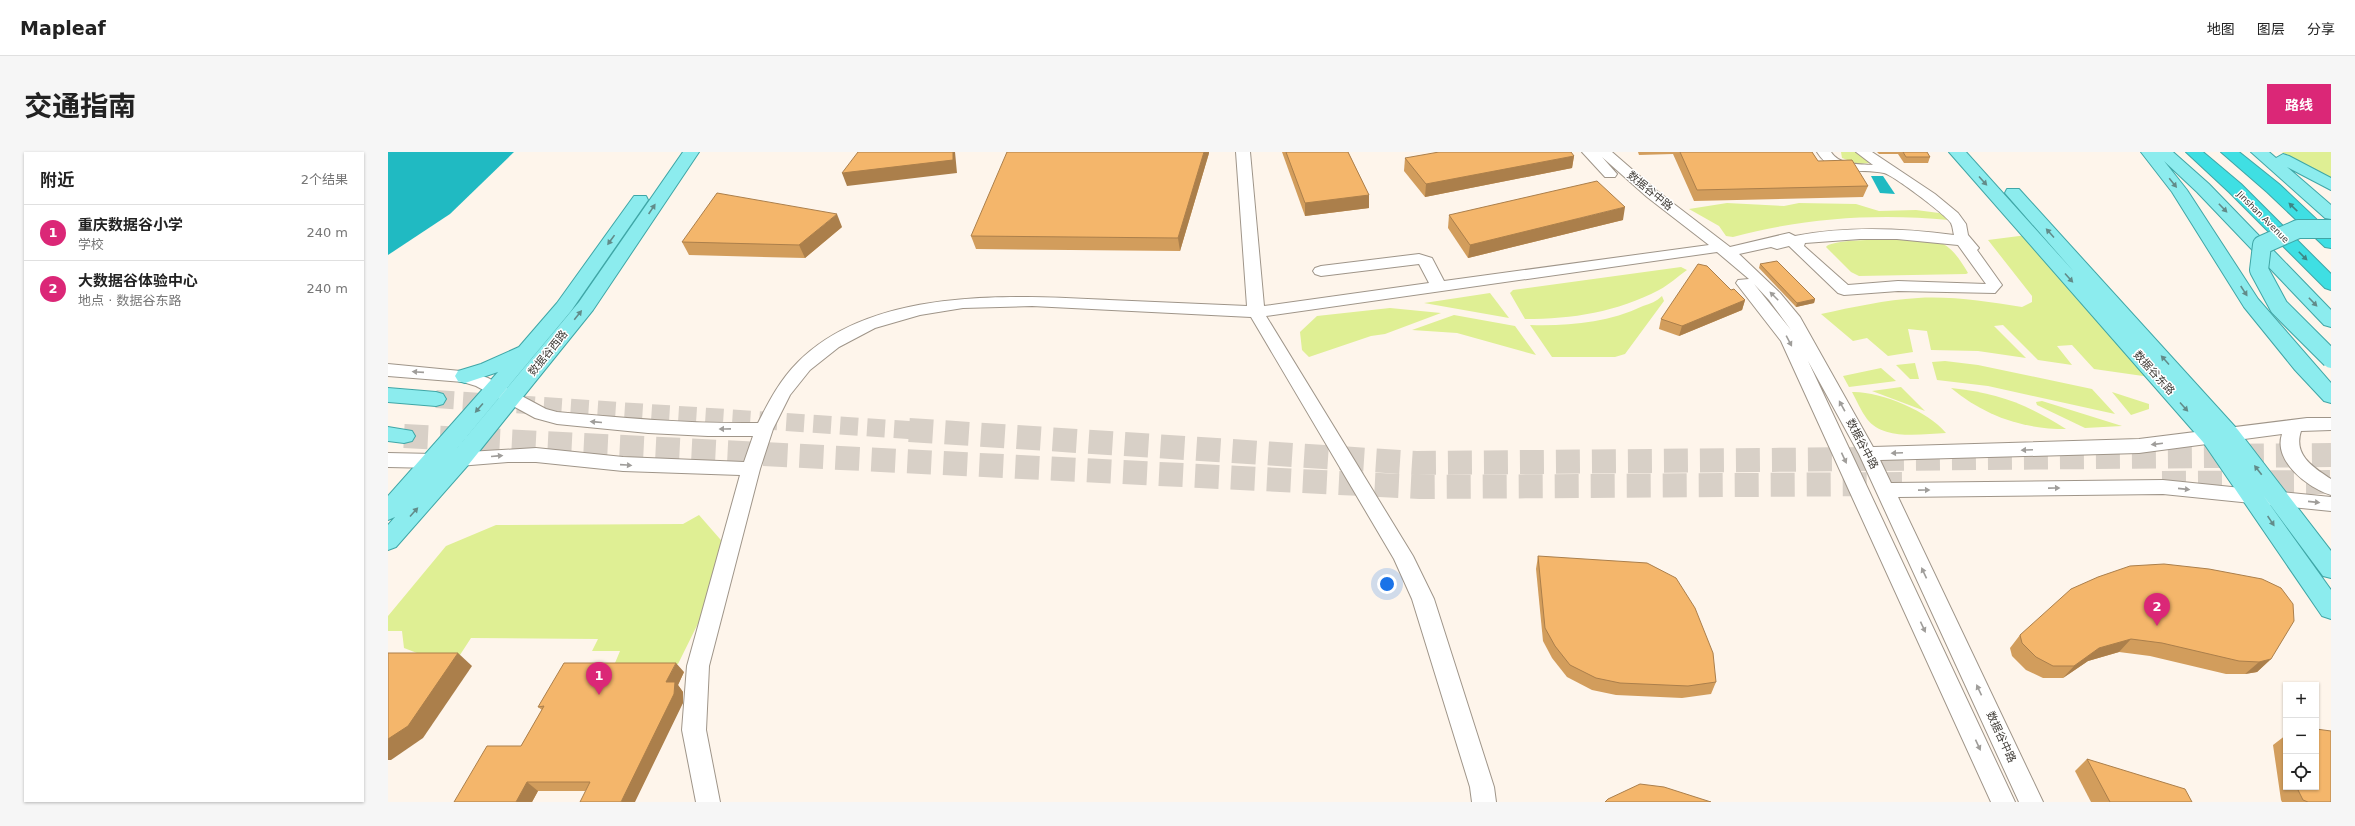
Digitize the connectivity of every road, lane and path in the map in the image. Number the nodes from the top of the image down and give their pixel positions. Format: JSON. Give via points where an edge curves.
{"nodes":[{"id":1,"x":675,"y":152,"type":"edge"},
{"id":2,"x":691,"y":152,"type":"edge"},
{"id":3,"x":1243,"y":152,"type":"edge"},
{"id":4,"x":1589,"y":152,"type":"edge"},
{"id":5,"x":1604,"y":152,"type":"edge"},
{"id":6,"x":1824,"y":152,"type":"edge"},
{"id":7,"x":1863,"y":152,"type":"edge"},
{"id":8,"x":1957,"y":152,"type":"edge"},
{"id":9,"x":1976,"y":152,"type":"edge"},
{"id":10,"x":2149,"y":152,"type":"edge"},
{"id":11,"x":2164,"y":152,"type":"edge"},
{"id":12,"x":2194,"y":152,"type":"edge"},
{"id":13,"x":2229,"y":152,"type":"edge"},
{"id":14,"x":2259,"y":152,"type":"edge"},
{"id":15,"x":2271,"y":152,"type":"edge"},
{"id":16,"x":1888,"y":169,"type":"junction"},
{"id":17,"x":2331,"y":186,"type":"edge"},
{"id":18,"x":2331,"y":214,"type":"edge"},
{"id":19,"x":2331,"y":229,"type":"edge"},
{"id":20,"x":1961,"y":235,"type":"junction"},
{"id":21,"x":2331,"y":243,"type":"edge"},
{"id":22,"x":1784,"y":244,"type":"junction"},
{"id":23,"x":1721,"y":253,"type":"junction"},
{"id":24,"x":1320,"y":271,"type":"dead end"},
{"id":25,"x":2331,"y":284,"type":"edge"},
{"id":26,"x":1439,"y":287,"type":"junction"},
{"id":27,"x":1256,"y":312,"type":"junction"},
{"id":28,"x":2331,"y":321,"type":"edge"},
{"id":29,"x":530,"y":347,"type":"junction"},
{"id":30,"x":2331,"y":359,"type":"edge"},
{"id":31,"x":388,"y":370,"type":"edge"},
{"id":32,"x":456,"y":375,"type":"junction"},
{"id":33,"x":503,"y":394,"type":"junction"},
{"id":34,"x":388,"y":395,"type":"edge"},
{"id":35,"x":2331,"y":396,"type":"edge"},
{"id":36,"x":436,"y":399,"type":"tunnel mouth"},
{"id":37,"x":2331,"y":424,"type":"edge"},
{"id":38,"x":2300,"y":425,"type":"junction"},
{"id":39,"x":764,"y":429,"type":"junction"},
{"id":40,"x":2231,"y":435,"type":"junction"},
{"id":41,"x":2211,"y":437,"type":"junction"},
{"id":42,"x":1868,"y":454,"type":"junction"},
{"id":43,"x":461,"y":458,"type":"junction"},
{"id":44,"x":388,"y":460,"type":"edge"},
{"id":45,"x":434,"y":461,"type":"junction"},
{"id":46,"x":751,"y":469,"type":"junction"},
{"id":47,"x":2331,"y":488,"type":"edge"},
{"id":48,"x":1885,"y":490,"type":"junction"},
{"id":49,"x":2254,"y":496,"type":"junction"},
{"id":50,"x":2280,"y":498,"type":"junction"},
{"id":51,"x":2331,"y":504,"type":"edge"},
{"id":52,"x":388,"y":511,"type":"edge"},
{"id":53,"x":388,"y":541,"type":"edge"},
{"id":54,"x":2331,"y":569,"type":"edge"},
{"id":55,"x":2331,"y":609,"type":"edge"},
{"id":56,"x":708,"y":802,"type":"edge"},
{"id":57,"x":1484,"y":802,"type":"edge"},
{"id":58,"x":2003,"y":802,"type":"edge"},
{"id":59,"x":2031,"y":802,"type":"edge"}],
"edges":[{"from":1,"to":29,"type":"main road","name":"数据谷西路","one_way":true,"via":[[564,307]]},
{"from":33,"to":2,"type":"main road","name":"数据谷西路","one_way":true,"via":[[586,306]]},
{"from":3,"to":27,"type":"street"},
{"from":4,"to":23,"type":"street","name":"数据谷中路","via":[[1621,183]]},
{"from":5,"to":23,"type":"street","name":"数据谷中路","via":[[1632,178],[1692,224]]},
{"from":6,"to":16,"type":"street","via":[[1833,163]]},
{"from":7,"to":16,"type":"street"},
{"from":8,"to":41,"type":"main road","name":"数据谷东路","one_way":true},
{"from":40,"to":9,"type":"main road","name":"数据谷东路","one_way":true},
{"from":10,"to":35,"type":"main road","one_way":true,"via":[[2179,190],[2251,303]]},
{"from":11,"to":28,"type":"main road","one_way":true,"via":[[2203,188]]},
{"from":12,"to":25,"type":"highway","name":"Jinshan Avenue","one_way":true,"via":[[2235,188]]},
{"from":21,"to":13,"type":"highway","one_way":true,"via":[[2273,188]]},
{"from":14,"to":18,"type":"main road"},
{"from":15,"to":17,"type":"main road"},
{"from":16,"to":20,"type":"street","via":[[1953,216],[1959,224]]},
{"from":19,"to":30,"type":"main road","bridge":true,"via":[[2298,230],[2262,244],[2259,270],[2279,307]]},
{"from":20,"to":22,"type":"street","via":[[1903,230],[1859,230],[1824,233]]},
{"from":20,"to":22,"type":"street","via":[[1993,278],[1996,290],[1984,293],[1904,288],[1831,296]]},
{"from":22,"to":22,"type":"street","via":[[1796,247],[1844,290],[1898,286],[1989,290],[1994,285],[1963,241],[1862,232]]},
{"from":22,"to":23,"type":"street"},
{"from":23,"to":26,"type":"street"},
{"from":42,"to":23,"type":"street","name":"数据谷中路","one_way":true,"via":[[1783,305]]},
{"from":23,"to":58,"type":"street","name":"数据谷中路","one_way":true,"via":[[1788,339]]},
{"from":24,"to":26,"type":"street","via":[[1418,259],[1426,261]]},
{"from":26,"to":27,"type":"street"},
{"from":27,"to":39,"type":"street","via":[[1032,301],[963,303],[919,310],[869,324],[833,342],[804,366],[783,392]]},
{"from":27,"to":57,"type":"street","via":[[1403,556],[1423,599],[1482,787]]},
{"from":29,"to":32,"type":"main road","via":[[505,362]]},
{"from":29,"to":33,"type":"main road","name":"数据谷西路"},
{"from":32,"to":31,"type":"street","one_way":true},
{"from":32,"to":33,"type":"street"},
{"from":39,"to":33,"type":"street","one_way":true,"via":[[708,430],[557,418],[541,414]]},
{"from":33,"to":43,"type":"main road","name":"数据谷西路"},
{"from":33,"to":45,"type":"main road","name":"数据谷西路","one_way":true},
{"from":34,"to":36,"type":"main road"},
{"from":37,"to":38,"type":"street"},
{"from":38,"to":40,"type":"street"},
{"from":38,"to":47,"type":"street","via":[[2289,445],[2292,453],[2309,472]]},
{"from":39,"to":46,"type":"street"},
{"from":40,"to":41,"type":"street"},
{"from":50,"to":40,"type":"main road","name":"数据谷东路","one_way":true},
{"from":41,"to":42,"type":"street","one_way":true,"via":[[2138,446]]},
{"from":41,"to":49,"type":"main road","name":"数据谷东路"},
{"from":42,"to":48,"type":"street","name":"数据谷中路"},
{"from":43,"to":45,"type":"street"},
{"from":43,"to":46,"type":"street","one_way":true,"via":[[536,455],[623,464]]},
{"from":53,"to":43,"type":"main road","name":"数据谷西路","one_way":true},
{"from":44,"to":45,"type":"street"},
{"from":45,"to":52,"type":"main road","name":"数据谷西路"},
{"from":46,"to":56,"type":"street","via":[[698,666],[694,730]]},
{"from":48,"to":49,"type":"street","one_way":true,"via":[[2163,486]]},
{"from":59,"to":48,"type":"street","name":"数据谷中路","one_way":true},
{"from":49,"to":50,"type":"street"},
{"from":49,"to":55,"type":"main road","name":"数据谷东路","one_way":true},
{"from":50,"to":51,"type":"street","one_way":true},
{"from":50,"to":54,"type":"main road","name":"数据谷东路"}]}
